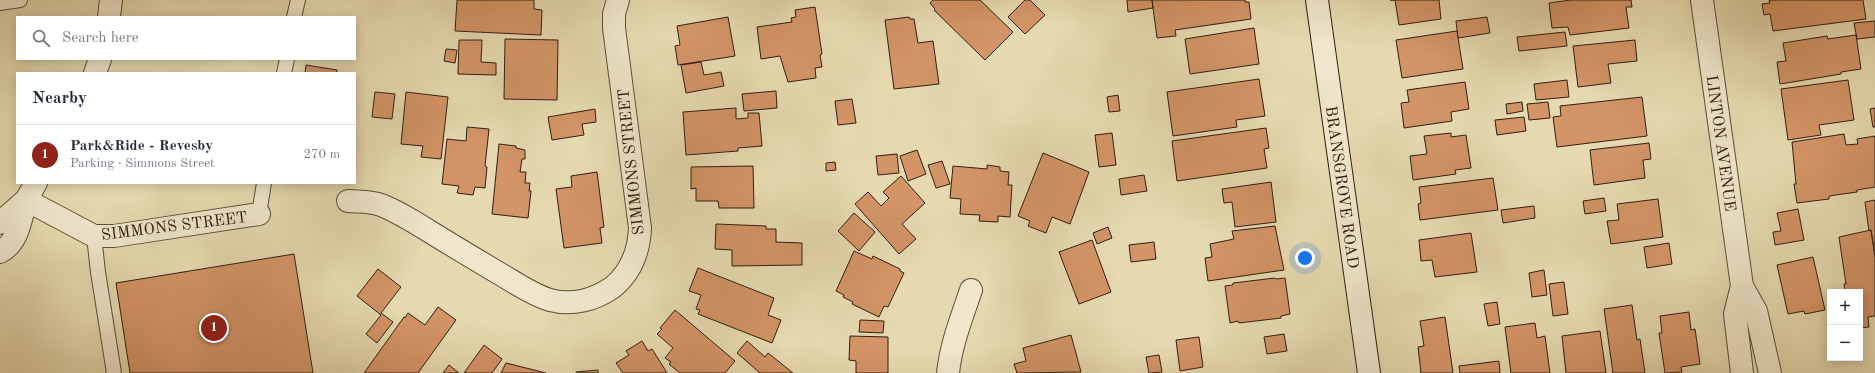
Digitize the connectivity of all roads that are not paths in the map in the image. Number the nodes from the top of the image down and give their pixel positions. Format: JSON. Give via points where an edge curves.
{"nodes":[{"id":1,"x":20,"y":0,"type":"edge"},
{"id":2,"x":111,"y":0,"type":"edge"},
{"id":3,"x":298,"y":0,"type":"edge"},
{"id":4,"x":618,"y":0,"type":"edge"},
{"id":5,"x":1317,"y":0,"type":"edge"},
{"id":6,"x":1702,"y":0,"type":"edge"},
{"id":7,"x":0,"y":3,"type":"edge"},
{"id":8,"x":110,"y":16,"type":"edge"},
{"id":9,"x":294,"y":16,"type":"edge"},
{"id":10,"x":100,"y":60,"type":"edge"},
{"id":11,"x":287,"y":60,"type":"edge"},
{"id":12,"x":95,"y":72,"type":"edge"},
{"id":13,"x":284,"y":72,"type":"edge"},
{"id":14,"x":264,"y":184,"type":"edge"},
{"id":15,"x":31,"y":192,"type":"edge"},
{"id":16,"x":348,"y":201,"type":"dead end"},
{"id":17,"x":259,"y":214,"type":"joint"},
{"id":18,"x":0,"y":223,"type":"edge"},
{"id":19,"x":94,"y":236,"type":"junction"},
{"id":20,"x":0,"y":252,"type":"edge"},
{"id":21,"x":1742,"y":286,"type":"junction"},
{"id":22,"x":972,"y":290,"type":"dead end"},
{"id":23,"x":114,"y":373,"type":"edge"},
{"id":24,"x":948,"y":373,"type":"edge"},
{"id":25,"x":1369,"y":373,"type":"edge"},
{"id":26,"x":1742,"y":373,"type":"edge"},
{"id":27,"x":1770,"y":373,"type":"edge"}],
"edges":[{"from":1,"to":7,"type":"lane"},
{"from":2,"to":8,"type":"street"},
{"from":3,"to":9,"type":"lane"},
{"from":4,"to":16,"type":"street","name":"SIMMONS STREET","via":[[614,28],[640,228],[639,242],[631,266],[606,292],[576,302],[550,300],[525,289],[381,205]]},
{"from":5,"to":25,"type":"street","name":"BRANSGROVE ROAD"},
{"from":6,"to":21,"type":"street","name":"LINTON AVENUE"},
{"from":10,"to":12,"type":"street"},
{"from":11,"to":13,"type":"lane"},
{"from":14,"to":17,"type":"lane"},
{"from":15,"to":18,"type":"street"},
{"from":15,"to":19,"type":"street","name":"SIMMONS STREET"},
{"from":15,"to":20,"type":"street","via":[[16,238],[8,248]]},
{"from":17,"to":19,"type":"street","name":"SIMMONS STREET","via":[[114,236]]},
{"from":19,"to":23,"type":"lane"},
{"from":21,"to":26,"type":"street","name":"LINTON AVENUE","via":[[1734,314]]},
{"from":21,"to":27,"type":"street","name":"LINTON AVENUE","via":[[1756,311]]},
{"from":22,"to":24,"type":"street","via":[[954,338]]}]}
